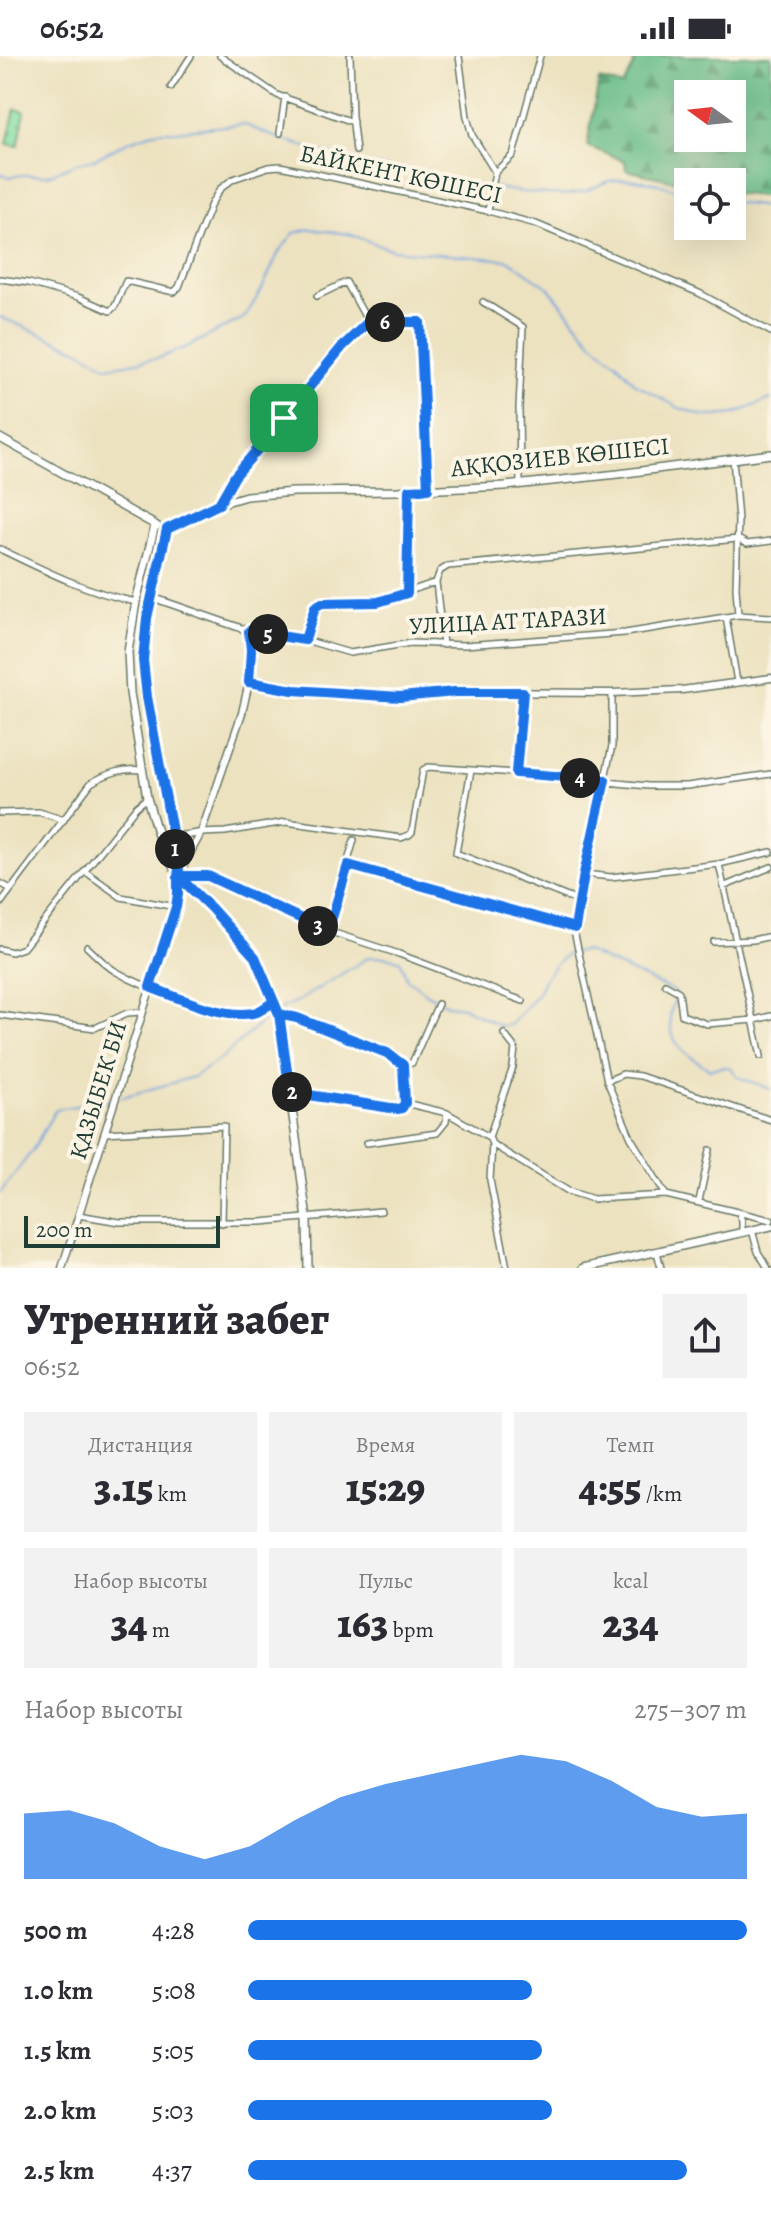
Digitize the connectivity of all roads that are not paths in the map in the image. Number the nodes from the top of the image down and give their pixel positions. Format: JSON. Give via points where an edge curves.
{"nodes":[{"id":1,"x":191,"y":56,"type":"edge"},
{"id":2,"x":220,"y":56,"type":"edge"},
{"id":3,"x":350,"y":56,"type":"edge"},
{"id":4,"x":459,"y":56,"type":"edge"},
{"id":5,"x":540,"y":56,"type":"edge"},
{"id":6,"x":171,"y":87,"type":"dead end"},
{"id":7,"x":285,"y":97,"type":"junction"},
{"id":8,"x":353,"y":122,"type":"junction"},
{"id":9,"x":280,"y":133,"type":"dead end"},
{"id":10,"x":356,"y":151,"type":"dead end"},
{"id":11,"x":495,"y":172,"type":"junction"},
{"id":12,"x":488,"y":211,"type":"junction"},
{"id":13,"x":0,"y":279,"type":"edge"},
{"id":14,"x":317,"y":296,"type":"dead end"},
{"id":15,"x":483,"y":302,"type":"dead end"},
{"id":16,"x":368,"y":322,"type":"junction"},
{"id":17,"x":771,"y":332,"type":"edge"},
{"id":18,"x":0,"y":438,"type":"edge"},
{"id":19,"x":771,"y":454,"type":"edge"},
{"id":20,"x":733,"y":458,"type":"junction"},
{"id":21,"x":520,"y":484,"type":"junction"},
{"id":22,"x":428,"y":489,"type":"junction"},
{"id":23,"x":409,"y":490,"type":"junction"},
{"id":24,"x":219,"y":504,"type":"junction"},
{"id":25,"x":155,"y":525,"type":"junction"},
{"id":26,"x":167,"y":529,"type":"junction"},
{"id":27,"x":738,"y":539,"type":"junction"},
{"id":28,"x":771,"y":541,"type":"edge"},
{"id":29,"x":0,"y":549,"type":"edge"},
{"id":30,"x":436,"y":582,"type":"junction"},
{"id":31,"x":407,"y":593,"type":"junction"},
{"id":32,"x":151,"y":597,"type":"junction"},
{"id":33,"x":136,"y":602,"type":"junction"},
{"id":34,"x":738,"y":615,"type":"junction"},
{"id":35,"x":726,"y":617,"type":"junction"},
{"id":36,"x":771,"y":617,"type":"edge"},
{"id":37,"x":249,"y":631,"type":"junction"},
{"id":38,"x":305,"y":640,"type":"junction"},
{"id":39,"x":443,"y":645,"type":"junction"},
{"id":40,"x":771,"y":678,"type":"edge"},
{"id":41,"x":249,"y":682,"type":"junction"},
{"id":42,"x":737,"y":682,"type":"junction"},
{"id":43,"x":523,"y":692,"type":"junction"},
{"id":44,"x":612,"y":693,"type":"junction"},
{"id":45,"x":147,"y":697,"type":"junction"},
{"id":46,"x":131,"y":700,"type":"junction"},
{"id":47,"x":143,"y":770,"type":"junction"},
{"id":48,"x":471,"y":770,"type":"junction"},
{"id":49,"x":516,"y":773,"type":"junction"},
{"id":50,"x":771,"y":774,"type":"edge"},
{"id":51,"x":605,"y":780,"type":"junction"},
{"id":52,"x":147,"y":798,"type":"junction"},
{"id":53,"x":0,"y":813,"type":"edge"},
{"id":54,"x":64,"y":820,"type":"junction"},
{"id":55,"x":201,"y":833,"type":"junction"},
{"id":56,"x":173,"y":837,"type":"junction"},
{"id":57,"x":354,"y":840,"type":"dead end"},
{"id":58,"x":771,"y":852,"type":"edge"},
{"id":59,"x":719,"y":864,"type":"junction"},
{"id":60,"x":348,"y":865,"type":"junction"},
{"id":61,"x":771,"y":867,"type":"edge"},
{"id":62,"x":86,"y":872,"type":"junction"},
{"id":63,"x":584,"y":874,"type":"junction"},
{"id":64,"x":178,"y":876,"type":"junction"},
{"id":65,"x":0,"y":883,"type":"edge"},
{"id":66,"x":723,"y":887,"type":"junction"},
{"id":67,"x":11,"y":889,"type":"junction"},
{"id":68,"x":578,"y":901,"type":"junction"},
{"id":69,"x":0,"y":904,"type":"edge"},
{"id":70,"x":176,"y":907,"type":"junction"},
{"id":71,"x":575,"y":928,"type":"junction"},
{"id":72,"x":328,"y":931,"type":"junction"},
{"id":73,"x":771,"y":936,"type":"edge"},
{"id":74,"x":736,"y":941,"type":"junction"},
{"id":75,"x":714,"y":942,"type":"dead end"},
{"id":76,"x":87,"y":947,"type":"dead end"},
{"id":77,"x":0,"y":949,"type":"edge"},
{"id":78,"x":665,"y":984,"type":"dead end"},
{"id":79,"x":150,"y":987,"type":"junction"},
{"id":80,"x":523,"y":1001,"type":"dead end"},
{"id":81,"x":274,"y":1002,"type":"junction"},
{"id":82,"x":438,"y":1004,"type":"dead end"},
{"id":83,"x":141,"y":1012,"type":"junction"},
{"id":84,"x":279,"y":1014,"type":"junction"},
{"id":85,"x":0,"y":1015,"type":"edge"},
{"id":86,"x":771,"y":1016,"type":"edge"},
{"id":87,"x":754,"y":1020,"type":"junction"},
{"id":88,"x":504,"y":1034,"type":"dead end"},
{"id":89,"x":761,"y":1056,"type":"dead end"},
{"id":90,"x":403,"y":1065,"type":"junction"},
{"id":91,"x":607,"y":1081,"type":"junction"},
{"id":92,"x":290,"y":1092,"type":"junction"},
{"id":93,"x":405,"y":1103,"type":"junction"},
{"id":94,"x":447,"y":1113,"type":"junction"},
{"id":95,"x":771,"y":1120,"type":"edge"},
{"id":96,"x":105,"y":1133,"type":"junction"},
{"id":97,"x":491,"y":1140,"type":"junction"},
{"id":98,"x":367,"y":1143,"type":"dead end"},
{"id":99,"x":710,"y":1150,"type":"dead end"},
{"id":100,"x":666,"y":1195,"type":"junction"},
{"id":101,"x":699,"y":1201,"type":"junction"},
{"id":102,"x":381,"y":1211,"type":"dead end"},
{"id":103,"x":739,"y":1213,"type":"junction"},
{"id":104,"x":77,"y":1214,"type":"junction"},
{"id":105,"x":307,"y":1219,"type":"junction"},
{"id":106,"x":771,"y":1220,"type":"edge"},
{"id":107,"x":222,"y":1223,"type":"junction"},
{"id":108,"x":771,"y":1226,"type":"edge"},
{"id":109,"x":751,"y":1229,"type":"junction"},
{"id":110,"x":742,"y":1232,"type":"junction"},
{"id":111,"x":657,"y":1252,"type":"junction"},
{"id":112,"x":62,"y":1268,"type":"edge"},
{"id":113,"x":308,"y":1268,"type":"edge"},
{"id":114,"x":507,"y":1268,"type":"edge"},
{"id":115,"x":583,"y":1268,"type":"edge"},
{"id":116,"x":661,"y":1268,"type":"edge"},
{"id":117,"x":768,"y":1268,"type":"edge"}],
"edges":[{"from":1,"to":6,"type":"street"},
{"from":2,"to":7,"type":"street"},
{"from":3,"to":8,"type":"street"},
{"from":4,"to":11,"type":"street","via":[[472,135]]},
{"from":5,"to":11,"type":"street","via":[[513,155]]},
{"from":7,"to":8,"type":"street"},
{"from":7,"to":9,"type":"street"},
{"from":8,"to":10,"type":"street"},
{"from":11,"to":12,"type":"street"},
{"from":12,"to":13,"type":"street","name":"БАЙКЕНТ КӨШЕСІ","via":[[268,167],[220,189],[174,292],[126,281],[110,311],[48,288]]},
{"from":12,"to":17,"type":"street","name":"БАЙКЕНТ КӨШЕСІ","via":[[550,230],[699,293]]},
{"from":14,"to":16,"type":"street","via":[[346,282]]},
{"from":15,"to":21,"type":"street","via":[[523,327]]},
{"from":16,"to":22,"type":"street","via":[[420,322]]},
{"from":16,"to":24,"type":"street","via":[[251,456]]},
{"from":18,"to":25,"type":"main road"},
{"from":19,"to":20,"type":"main road","name":"АҚҚОЗИЕВ КӨШЕСІ"},
{"from":20,"to":21,"type":"main road","name":"АҚҚОЗИЕВ КӨШЕСІ"},
{"from":20,"to":27,"type":"street"},
{"from":21,"to":22,"type":"main road","name":"АҚҚОЗИЕВ КӨШЕСІ"},
{"from":22,"to":23,"type":"main road","name":"АҚҚОЗИЕВ КӨШЕСІ"},
{"from":23,"to":24,"type":"main road","name":"АҚҚОЗИЕВ КӨШЕСІ","via":[[294,492]]},
{"from":23,"to":31,"type":"street"},
{"from":24,"to":26,"type":"main road","name":"АҚҚОЗИЕВ КӨШЕСІ"},
{"from":25,"to":26,"type":"main road"},
{"from":25,"to":33,"type":"main road"},
{"from":26,"to":32,"type":"main road"},
{"from":27,"to":28,"type":"street","via":[[747,544]]},
{"from":27,"to":30,"type":"street","via":[[448,566]]},
{"from":27,"to":34,"type":"street"},
{"from":29,"to":33,"type":"street","via":[[64,580]]},
{"from":30,"to":31,"type":"street"},
{"from":30,"to":39,"type":"street"},
{"from":31,"to":38,"type":"street","via":[[378,602],[322,603],[315,607]]},
{"from":32,"to":37,"type":"street"},
{"from":32,"to":45,"type":"main road","via":[[143,660]]},
{"from":33,"to":46,"type":"main road","via":[[128,652]]},
{"from":34,"to":35,"type":"street","name":"УЛИЦА АТ ТАРАЗИ"},
{"from":34,"to":36,"type":"street","name":"УЛИЦА АТ ТАРАЗИ"},
{"from":35,"to":39,"type":"street","name":"УЛИЦА АТ ТАРАЗИ","via":[[625,633]]},
{"from":35,"to":42,"type":"street"},
{"from":37,"to":38,"type":"street","name":"УЛИЦА АТ ТАРАЗИ"},
{"from":37,"to":41,"type":"street"},
{"from":38,"to":39,"type":"street","name":"УЛИЦА АТ ТАРАЗИ","via":[[350,653],[411,643]]},
{"from":40,"to":42,"type":"street"},
{"from":41,"to":43,"type":"street","via":[[400,697]]},
{"from":41,"to":55,"type":"street"},
{"from":42,"to":44,"type":"street"},
{"from":43,"to":44,"type":"street"},
{"from":43,"to":49,"type":"street"},
{"from":44,"to":51,"type":"street","via":[[612,746]]},
{"from":45,"to":46,"type":"main road"},
{"from":45,"to":56,"type":"main road"},
{"from":46,"to":47,"type":"main road"},
{"from":47,"to":52,"type":"main road"},
{"from":47,"to":54,"type":"street","via":[[102,776]]},
{"from":48,"to":49,"type":"street"},
{"from":48,"to":55,"type":"street","via":[[425,768],[412,832],[401,838],[286,822]]},
{"from":48,"to":68,"type":"street","via":[[456,853]]},
{"from":49,"to":51,"type":"street"},
{"from":50,"to":51,"type":"street","via":[[687,786]]},
{"from":51,"to":63,"type":"street"},
{"from":52,"to":62,"type":"street"},
{"from":52,"to":64,"type":"main road"},
{"from":53,"to":54,"type":"street","via":[[39,812]]},
{"from":54,"to":67,"type":"street"},
{"from":55,"to":56,"type":"street"},
{"from":55,"to":64,"type":"street"},
{"from":56,"to":64,"type":"main road"},
{"from":57,"to":60,"type":"street"},
{"from":58,"to":59,"type":"street"},
{"from":59,"to":63,"type":"street","via":[[611,877]]},
{"from":59,"to":66,"type":"street"},
{"from":60,"to":71,"type":"street"},
{"from":60,"to":72,"type":"street"},
{"from":61,"to":66,"type":"street"},
{"from":62,"to":70,"type":"street","via":[[121,897]]},
{"from":62,"to":77,"type":"street","via":[[23,948]]},
{"from":63,"to":68,"type":"street"},
{"from":64,"to":70,"type":"street","name":"ҚАЗЫБЕК БИ"},
{"from":64,"to":72,"type":"street","via":[[208,876]]},
{"from":64,"to":81,"type":"main road","via":[[255,957]]},
{"from":65,"to":67,"type":"street"},
{"from":66,"to":74,"type":"street"},
{"from":67,"to":69,"type":"street"},
{"from":68,"to":71,"type":"street"},
{"from":70,"to":79,"type":"street","name":"ҚАЗЫБЕК БИ"},
{"from":71,"to":91,"type":"street"},
{"from":72,"to":80,"type":"street"},
{"from":73,"to":74,"type":"street"},
{"from":74,"to":75,"type":"street"},
{"from":74,"to":87,"type":"street"},
{"from":76,"to":79,"type":"street","via":[[113,970]]},
{"from":78,"to":87,"type":"street","via":[[679,992],[682,1015],[707,1024]]},
{"from":79,"to":81,"type":"street","via":[[208,1009],[240,1013]]},
{"from":79,"to":83,"type":"street","name":"ҚАЗЫБЕК БИ"},
{"from":81,"to":84,"type":"main road"},
{"from":82,"to":90,"type":"street","via":[[412,1063]]},
{"from":83,"to":85,"type":"street","via":[[95,1028]]},
{"from":83,"to":96,"type":"street","name":"ҚАЗЫБЕК БИ"},
{"from":84,"to":90,"type":"street","via":[[387,1053]]},
{"from":84,"to":92,"type":"main road"},
{"from":86,"to":87,"type":"street"},
{"from":87,"to":89,"type":"street"},
{"from":88,"to":97,"type":"street","via":[[515,1048],[513,1067]]},
{"from":90,"to":93,"type":"street"},
{"from":91,"to":95,"type":"street","via":[[623,1074],[640,1076]]},
{"from":91,"to":100,"type":"street","via":[[631,1138]]},
{"from":92,"to":93,"type":"street","via":[[397,1109]]},
{"from":92,"to":105,"type":"main road"},
{"from":93,"to":94,"type":"street"},
{"from":94,"to":97,"type":"street"},
{"from":94,"to":98,"type":"street","via":[[437,1133]]},
{"from":96,"to":104,"type":"street","name":"ҚАЗЫБЕК БИ"},
{"from":96,"to":107,"type":"street","via":[[224,1126]]},
{"from":97,"to":100,"type":"street","via":[[568,1191],[593,1199]]},
{"from":97,"to":114,"type":"street","via":[[490,1180]]},
{"from":99,"to":101,"type":"street"},
{"from":100,"to":101,"type":"street"},
{"from":101,"to":103,"type":"street"},
{"from":102,"to":105,"type":"street"},
{"from":103,"to":106,"type":"street"},
{"from":103,"to":110,"type":"street"},
{"from":104,"to":107,"type":"street","via":[[120,1222]]},
{"from":104,"to":112,"type":"street","name":"ҚАЗЫБЕК БИ"},
{"from":105,"to":107,"type":"street"},
{"from":105,"to":113,"type":"main road"},
{"from":108,"to":109,"type":"main road"},
{"from":109,"to":110,"type":"main road"},
{"from":109,"to":117,"type":"street"},
{"from":110,"to":111,"type":"main road"},
{"from":111,"to":115,"type":"main road"},
{"from":111,"to":116,"type":"street"}]}
